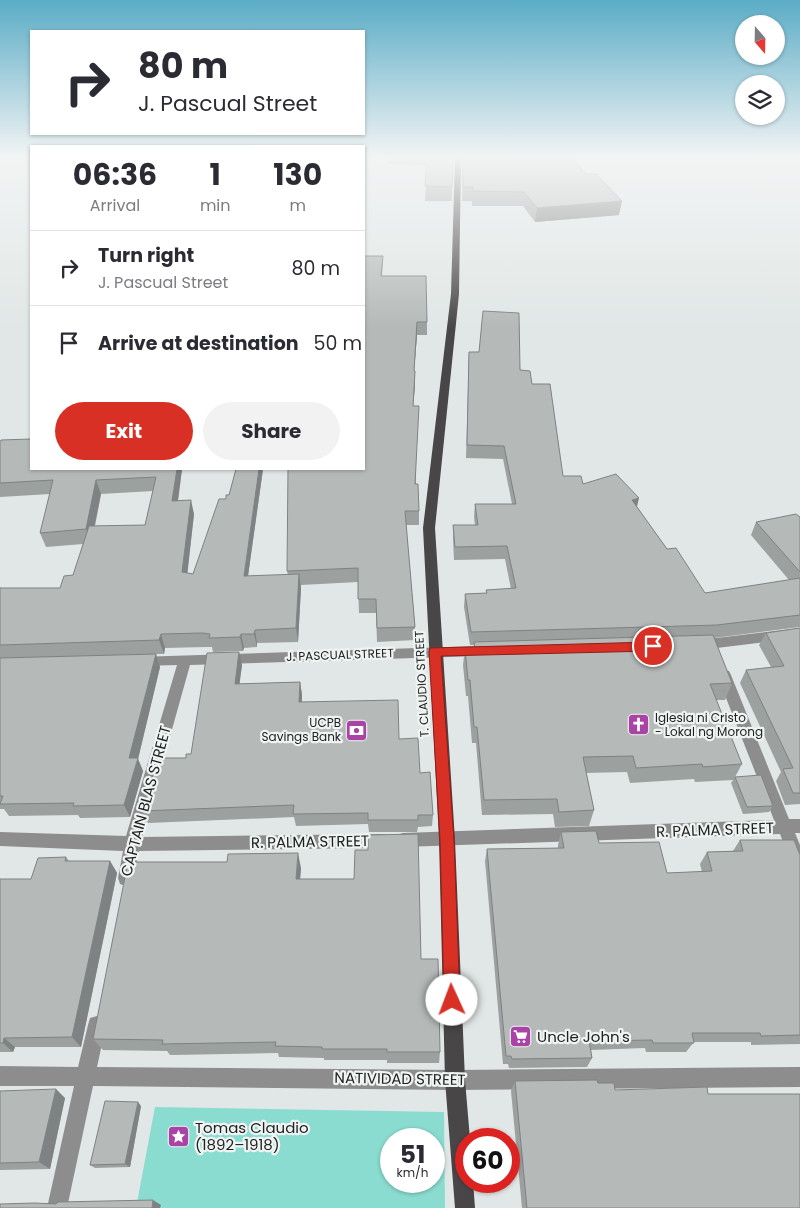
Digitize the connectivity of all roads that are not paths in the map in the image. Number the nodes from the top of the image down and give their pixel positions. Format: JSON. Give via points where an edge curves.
{"nodes":[{"id":1,"x":456,"y":214,"type":"edge"},
{"id":2,"x":800,"y":633,"type":"edge"},
{"id":3,"x":683,"y":646,"type":"edge"},
{"id":4,"x":494,"y":650,"type":"edge"},
{"id":5,"x":435,"y":652,"type":"junction"},
{"id":6,"x":716,"y":654,"type":"junction"},
{"id":7,"x":185,"y":660,"type":"junction"},
{"id":8,"x":127,"y":662,"type":"edge"},
{"id":9,"x":800,"y":826,"type":"edge"},
{"id":10,"x":784,"y":827,"type":"junction"},
{"id":11,"x":0,"y":839,"type":"edge"},
{"id":12,"x":447,"y":840,"type":"junction"},
{"id":13,"x":132,"y":844,"type":"junction"},
{"id":14,"x":800,"y":866,"type":"edge"},
{"id":15,"x":123,"y":892,"type":"edge"},
{"id":16,"x":100,"y":1008,"type":"edge"},
{"id":17,"x":87,"y":1075,"type":"junction"},
{"id":18,"x":0,"y":1076,"type":"edge"},
{"id":19,"x":800,"y":1077,"type":"edge"},
{"id":20,"x":455,"y":1080,"type":"junction"},
{"id":21,"x":57,"y":1208,"type":"edge"},
{"id":22,"x":465,"y":1208,"type":"edge"}],
"edges":[{"from":1,"to":5,"type":"main road","name":"T. CLAUDIO STREET","via":[[454,294],[429,528]]},
{"from":2,"to":6,"type":"street"},
{"from":3,"to":6,"type":"street"},
{"from":4,"to":5,"type":"street","name":"J. PASCUAL STREET"},
{"from":5,"to":7,"type":"street","name":"J. PASCUAL STREET"},
{"from":5,"to":12,"type":"main road","name":"T. CLAUDIO STREET"},
{"from":6,"to":10,"type":"street"},
{"from":7,"to":8,"type":"street","name":"J. PASCUAL STREET"},
{"from":7,"to":13,"type":"street","name":"CAPTAIN BLAS STREET"},
{"from":9,"to":10,"type":"street","name":"R. PALMA STREET"},
{"from":10,"to":12,"type":"street","name":"R. PALMA STREET"},
{"from":10,"to":14,"type":"street"},
{"from":11,"to":13,"type":"street","name":"R. PALMA STREET"},
{"from":12,"to":13,"type":"street","name":"R. PALMA STREET"},
{"from":12,"to":20,"type":"main road","name":"T. CLAUDIO STREET"},
{"from":13,"to":15,"type":"street","name":"CAPTAIN BLAS STREET"},
{"from":16,"to":17,"type":"street"},
{"from":17,"to":18,"type":"street","name":"NATIVIDAD STREET"},
{"from":17,"to":20,"type":"street","name":"NATIVIDAD STREET"},
{"from":17,"to":21,"type":"street"},
{"from":19,"to":20,"type":"street","name":"NATIVIDAD STREET"},
{"from":20,"to":22,"type":"main road","name":"T. CLAUDIO STREET"}]}
